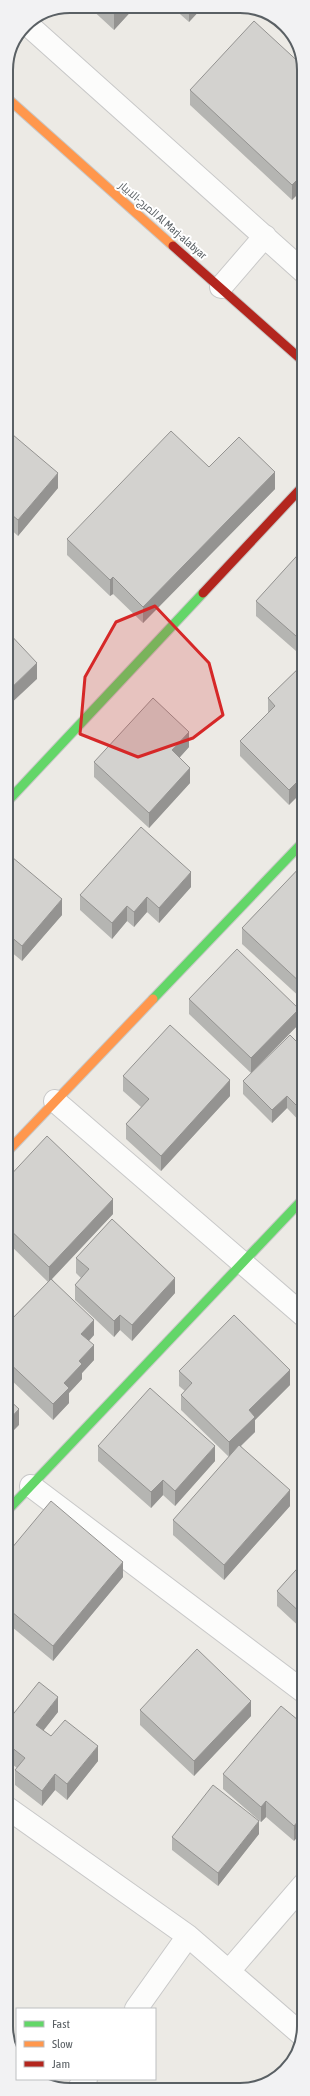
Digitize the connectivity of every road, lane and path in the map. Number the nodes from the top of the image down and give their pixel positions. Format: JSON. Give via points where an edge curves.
{"nodes":[{"id":1,"x":32,"y":28,"type":"edge"},
{"id":2,"x":13,"y":103,"type":"edge"},
{"id":3,"x":265,"y":236,"type":"junction"},
{"id":4,"x":297,"y":266,"type":"edge"},
{"id":5,"x":221,"y":287,"type":"junction"},
{"id":6,"x":297,"y":356,"type":"edge"},
{"id":7,"x":297,"y":492,"type":"edge"},
{"id":8,"x":13,"y":796,"type":"edge"},
{"id":9,"x":297,"y":848,"type":"edge"},
{"id":10,"x":55,"y":1102,"type":"junction"},
{"id":11,"x":13,"y":1146,"type":"edge"},
{"id":12,"x":297,"y":1205,"type":"edge"},
{"id":13,"x":242,"y":1263,"type":"junction"},
{"id":14,"x":297,"y":1310,"type":"edge"},
{"id":15,"x":31,"y":1486,"type":"junction"},
{"id":16,"x":13,"y":1505,"type":"edge"},
{"id":17,"x":297,"y":1687,"type":"edge"},
{"id":18,"x":13,"y":1812,"type":"edge"},
{"id":19,"x":297,"y":1892,"type":"edge"},
{"id":20,"x":188,"y":1936,"type":"junction"},
{"id":21,"x":229,"y":1971,"type":"junction"},
{"id":22,"x":137,"y":2008,"type":"edge"},
{"id":23,"x":297,"y":2030,"type":"edge"}],
"edges":[{"from":1,"to":3,"type":"street"},
{"from":2,"to":5,"type":"street","name":"المرج-الابيار Al Marj-alabyar"},
{"from":3,"to":4,"type":"street"},
{"from":3,"to":5,"type":"street"},
{"from":5,"to":6,"type":"street","name":"المرج-الابيار Al Marj-alabyar"},
{"from":7,"to":8,"type":"street"},
{"from":9,"to":10,"type":"street"},
{"from":10,"to":11,"type":"street"},
{"from":10,"to":13,"type":"street"},
{"from":12,"to":13,"type":"street"},
{"from":13,"to":14,"type":"street"},
{"from":13,"to":15,"type":"street"},
{"from":15,"to":16,"type":"street"},
{"from":15,"to":17,"type":"street"},
{"from":18,"to":20,"type":"street"},
{"from":19,"to":21,"type":"street"},
{"from":20,"to":21,"type":"street"},
{"from":20,"to":22,"type":"street"},
{"from":21,"to":23,"type":"street"}]}
